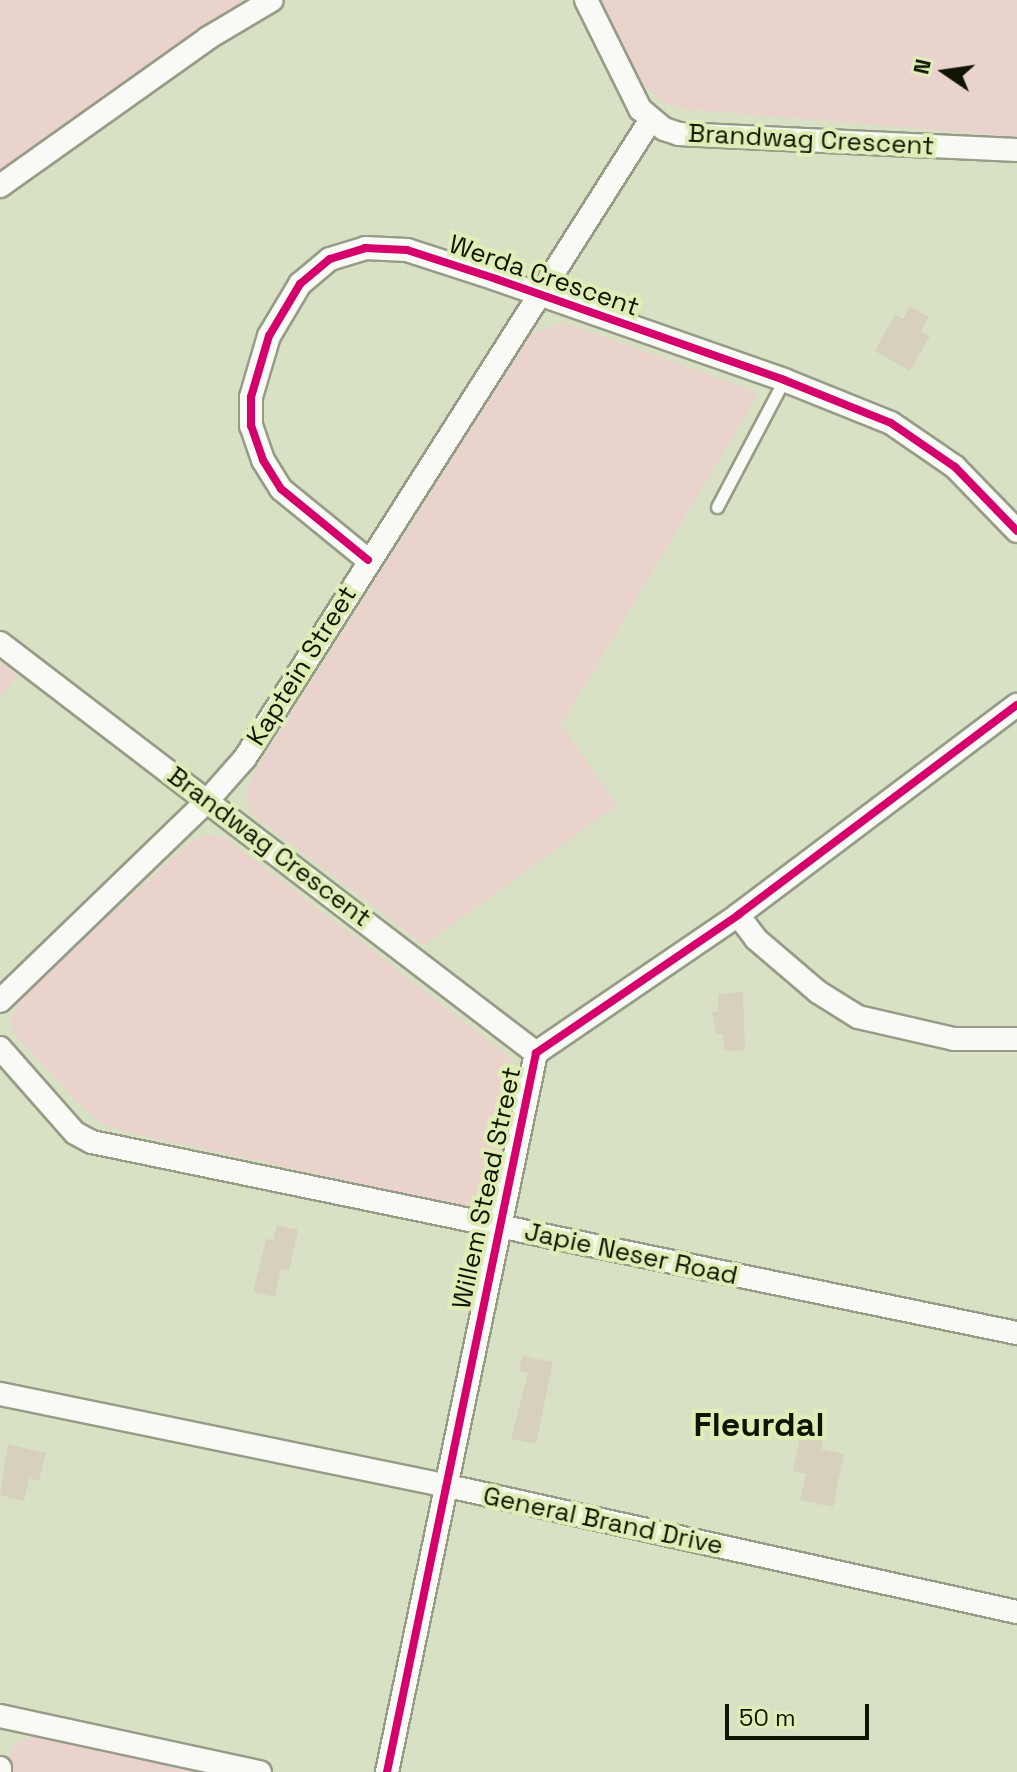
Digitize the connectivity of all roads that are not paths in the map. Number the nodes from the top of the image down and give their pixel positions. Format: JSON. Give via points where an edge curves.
{"nodes":[{"id":1,"x":272,"y":0,"type":"edge"},
{"id":2,"x":586,"y":0,"type":"edge"},
{"id":3,"x":650,"y":121,"type":"junction"},
{"id":4,"x":1017,"y":150,"type":"edge"},
{"id":5,"x":0,"y":186,"type":"edge"},
{"id":6,"x":539,"y":296,"type":"junction"},
{"id":7,"x":784,"y":380,"type":"junction"},
{"id":8,"x":717,"y":507,"type":"dead end"},
{"id":9,"x":1017,"y":531,"type":"edge"},
{"id":10,"x":368,"y":560,"type":"junction"},
{"id":11,"x":0,"y":643,"type":"edge"},
{"id":12,"x":1017,"y":705,"type":"edge"},
{"id":13,"x":208,"y":800,"type":"junction"},
{"id":14,"x":738,"y":915,"type":"junction"},
{"id":15,"x":0,"y":1001,"type":"edge"},
{"id":16,"x":1017,"y":1039,"type":"edge"},
{"id":17,"x":0,"y":1048,"type":"edge"},
{"id":18,"x":536,"y":1053,"type":"junction"},
{"id":19,"x":497,"y":1226,"type":"junction"},
{"id":20,"x":1017,"y":1333,"type":"edge"},
{"id":21,"x":0,"y":1394,"type":"edge"},
{"id":22,"x":448,"y":1486,"type":"junction"},
{"id":23,"x":1017,"y":1612,"type":"edge"},
{"id":24,"x":0,"y":1716,"type":"edge"},
{"id":25,"x":260,"y":1772,"type":"edge"},
{"id":26,"x":387,"y":1772,"type":"edge"}],
"edges":[{"from":1,"to":5,"type":"street","via":[[208,38]]},
{"from":2,"to":3,"type":"street","name":"Brandwag Crescent"},
{"from":3,"to":4,"type":"street","name":"Brandwag Crescent","via":[[679,134]]},
{"from":3,"to":6,"type":"street","name":"Kaptein Street"},
{"from":6,"to":7,"type":"street","name":"Werda Crescent"},
{"from":6,"to":10,"type":"street","name":"Kaptein Street"},
{"from":6,"to":10,"type":"street","name":"Werda Crescent","via":[[407,250],[365,248],[330,259],[300,284],[269,336],[251,397],[251,426],[281,489]]},
{"from":7,"to":8,"type":"lane"},
{"from":7,"to":9,"type":"street","name":"Werda Crescent","via":[[891,423],[927,445]]},
{"from":10,"to":13,"type":"street","name":"Kaptein Street","via":[[245,758]]},
{"from":11,"to":13,"type":"street","name":"Brandwag Crescent"},
{"from":12,"to":14,"type":"street","name":"Willem Stead Street"},
{"from":13,"to":15,"type":"street","name":"Kaptein Street"},
{"from":13,"to":18,"type":"street","name":"Brandwag Crescent"},
{"from":14,"to":16,"type":"street","via":[[756,939],[818,992],[858,1017],[954,1039]]},
{"from":14,"to":18,"type":"street","name":"Willem Stead Street"},
{"from":17,"to":19,"type":"street","name":"Japie Neser Road","via":[[75,1133],[92,1142]]},
{"from":18,"to":19,"type":"street","name":"Willem Stead Street"},
{"from":19,"to":20,"type":"street","name":"Japie Neser Road"},
{"from":19,"to":22,"type":"street","name":"Willem Stead Street"},
{"from":21,"to":22,"type":"street","name":"General Brand Drive"},
{"from":22,"to":23,"type":"street","name":"General Brand Drive"},
{"from":22,"to":26,"type":"street","name":"Willem Stead Street"},
{"from":24,"to":25,"type":"street"}]}
